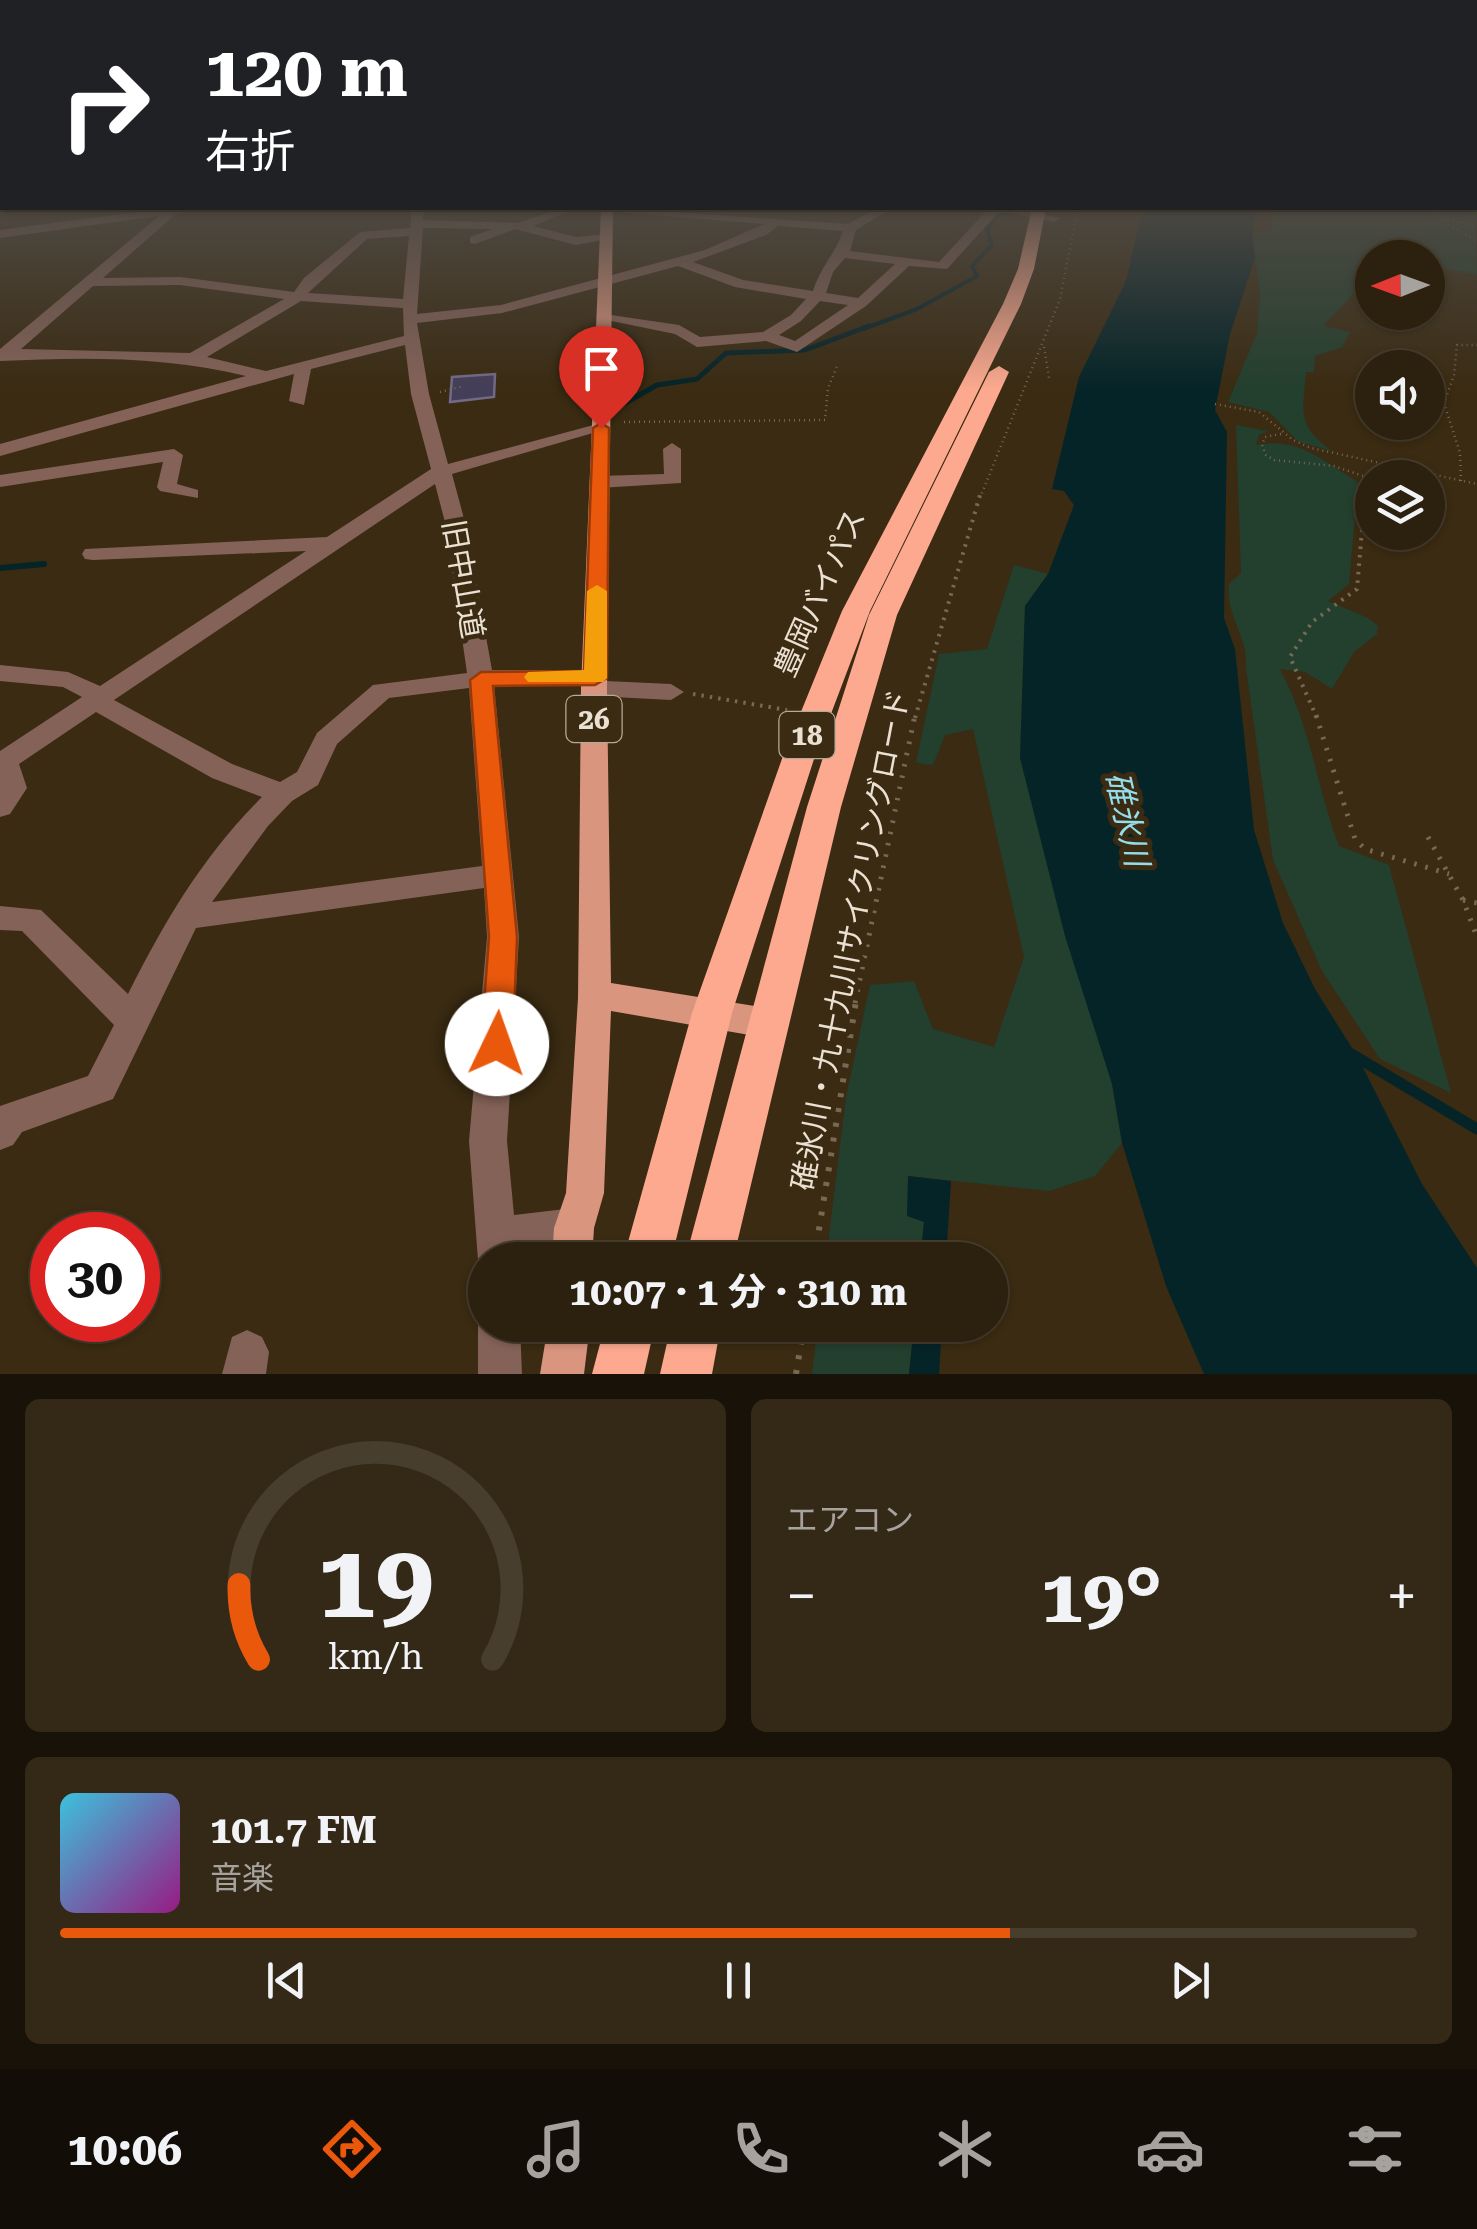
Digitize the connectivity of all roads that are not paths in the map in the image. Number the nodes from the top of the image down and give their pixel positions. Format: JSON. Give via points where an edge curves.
{"nodes":[{"id":1,"x":114,"y":262,"type":"edge"},
{"id":2,"x":332,"y":262,"type":"edge"},
{"id":3,"x":414,"y":262,"type":"edge"},
{"id":4,"x":605,"y":262,"type":"edge"},
{"id":5,"x":674,"y":262,"type":"edge"},
{"id":6,"x":681,"y":262,"type":"edge"},
{"id":7,"x":834,"y":262,"type":"edge"},
{"id":8,"x":898,"y":262,"type":"edge"},
{"id":9,"x":946,"y":262,"type":"edge"},
{"id":10,"x":1030,"y":262,"type":"edge"},
{"id":11,"x":1044,"y":262,"type":"edge"},
{"id":12,"x":904,"y":263,"type":"junction"},
{"id":13,"x":605,"y":281,"type":"junction"},
{"id":14,"x":92,"y":282,"type":"junction"},
{"id":15,"x":817,"y":295,"type":"junction"},
{"id":16,"x":298,"y":297,"type":"junction"},
{"id":17,"x":365,"y":301,"type":"junction"},
{"id":18,"x":861,"y":303,"type":"junction"},
{"id":19,"x":275,"y":311,"type":"junction"},
{"id":20,"x":604,"y":318,"type":"junction"},
{"id":21,"x":412,"y":321,"type":"junction"},
{"id":22,"x":767,"y":336,"type":"junction"},
{"id":23,"x":2,"y":356,"type":"edge"},
{"id":24,"x":193,"y":358,"type":"junction"},
{"id":25,"x":303,"y":367,"type":"junction"},
{"id":26,"x":266,"y":376,"type":"junction"},
{"id":27,"x":298,"y":402,"type":"dead end"},
{"id":28,"x":601,"y":428,"type":"junction"},
{"id":29,"x":672,"y":449,"type":"dead end"},
{"id":30,"x":0,"y":450,"type":"edge"},
{"id":31,"x":439,"y":472,"type":"junction"},
{"id":32,"x":0,"y":481,"type":"edge"},
{"id":33,"x":599,"y":482,"type":"junction"},
{"id":34,"x":191,"y":494,"type":"dead end"},
{"id":35,"x":334,"y":544,"type":"junction"},
{"id":36,"x":92,"y":554,"type":"dead end"},
{"id":37,"x":0,"y":672,"type":"edge"},
{"id":38,"x":481,"y":680,"type":"junction"},
{"id":39,"x":595,"y":683,"type":"junction"},
{"id":40,"x":671,"y":692,"type":"road end"},
{"id":41,"x":97,"y":698,"type":"junction"},
{"id":42,"x":2,"y":762,"type":"edge"},
{"id":43,"x":282,"y":794,"type":"junction"},
{"id":44,"x":0,"y":807,"type":"edge"},
{"id":45,"x":498,"y":875,"type":"junction"},
{"id":46,"x":0,"y":918,"type":"edge"},
{"id":47,"x":182,"y":918,"type":"junction"},
{"id":48,"x":594,"y":998,"type":"junction"},
{"id":49,"x":712,"y":1014,"type":"junction"},
{"id":50,"x":132,"y":1020,"type":"junction"},
{"id":51,"x":767,"y":1023,"type":"junction"},
{"id":52,"x":0,"y":1133,"type":"edge"},
{"id":53,"x":497,"y":1242,"type":"edge"},
{"id":54,"x":574,"y":1242,"type":"edge"},
{"id":55,"x":652,"y":1242,"type":"edge"},
{"id":56,"x":713,"y":1242,"type":"edge"},
{"id":57,"x":499,"y":1342,"type":"edge"},
{"id":58,"x":567,"y":1342,"type":"edge"},
{"id":59,"x":626,"y":1342,"type":"edge"},
{"id":60,"x":693,"y":1342,"type":"edge"},
{"id":61,"x":500,"y":1374,"type":"edge"},
{"id":62,"x":562,"y":1374,"type":"edge"},
{"id":63,"x":618,"y":1374,"type":"edge"},
{"id":64,"x":686,"y":1374,"type":"edge"}],
"edges":[{"from":1,"to":14,"type":"street"},
{"from":2,"to":16,"type":"street"},
{"from":3,"to":21,"type":"street","name":"旧中山道"},
{"from":4,"to":13,"type":"main road","number":"26"},
{"from":5,"to":13,"type":"street"},
{"from":6,"to":15,"type":"street","via":[[740,284]]},
{"from":7,"to":15,"type":"street"},
{"from":8,"to":12,"type":"street"},
{"from":9,"to":12,"type":"street"},
{"from":10,"to":49,"type":"highway","name":"豊岡バイパス","number":"18","via":[[856,611]]},
{"from":11,"to":51,"type":"highway","number":"18","via":[[884,616]]},
{"from":12,"to":18,"type":"street"},
{"from":13,"to":20,"type":"main road","number":"26"},
{"from":13,"to":21,"type":"street","via":[[485,313]]},
{"from":14,"to":16,"type":"street","via":[[180,281]]},
{"from":14,"to":23,"type":"street"},
{"from":15,"to":18,"type":"street"},
{"from":15,"to":22,"type":"street"},
{"from":16,"to":17,"type":"street"},
{"from":16,"to":19,"type":"street"},
{"from":17,"to":19,"type":"street","via":[[364,314]]},
{"from":17,"to":21,"type":"street"},
{"from":18,"to":22,"type":"street","via":[[797,347]]},
{"from":19,"to":24,"type":"street"},
{"from":20,"to":22,"type":"street","via":[[679,330],[697,342]]},
{"from":20,"to":28,"type":"main road","number":"26"},
{"from":21,"to":25,"type":"street"},
{"from":21,"to":31,"type":"street","name":"旧中山道"},
{"from":23,"to":24,"type":"street"},
{"from":24,"to":26,"type":"street"},
{"from":25,"to":26,"type":"street"},
{"from":25,"to":27,"type":"street"},
{"from":26,"to":30,"type":"street"},
{"from":28,"to":31,"type":"street"},
{"from":28,"to":33,"type":"main road","number":"26"},
{"from":29,"to":33,"type":"street","via":[[674,479]]},
{"from":31,"to":35,"type":"street"},
{"from":31,"to":38,"type":"street","name":"旧中山道","via":[[456,526]]},
{"from":32,"to":34,"type":"street","via":[[174,455],[167,488]]},
{"from":33,"to":39,"type":"main road","number":"26"},
{"from":35,"to":36,"type":"street"},
{"from":35,"to":41,"type":"street"},
{"from":37,"to":41,"type":"street","via":[[68,680]]},
{"from":38,"to":39,"type":"street"},
{"from":38,"to":43,"type":"street","via":[[382,691],[326,739],[308,778]]},
{"from":38,"to":45,"type":"street","name":"旧中山道"},
{"from":39,"to":40,"type":"street"},
{"from":39,"to":48,"type":"main road","number":"26"},
{"from":41,"to":42,"type":"street"},
{"from":41,"to":43,"type":"street","via":[[222,771]]},
{"from":42,"to":44,"type":"street","via":[[13,788]]},
{"from":43,"to":47,"type":"street"},
{"from":45,"to":47,"type":"street"},
{"from":45,"to":53,"type":"street","name":"旧中山道","via":[[503,937],[488,1141]]},
{"from":46,"to":50,"type":"street","via":[[30,919]]},
{"from":47,"to":50,"type":"street"},
{"from":48,"to":49,"type":"main road"},
{"from":48,"to":54,"type":"main road","number":"26","via":[[585,1193]]},
{"from":49,"to":51,"type":"main road"},
{"from":49,"to":55,"type":"highway","name":"豊岡バイパス","number":"18"},
{"from":50,"to":52,"type":"street","via":[[100,1088],[9,1120]]},
{"from":51,"to":56,"type":"highway","number":"18"},
{"from":57,"to":61,"type":"street"},
{"from":58,"to":62,"type":"main road"},
{"from":59,"to":63,"type":"highway"},
{"from":60,"to":64,"type":"highway"}]}
